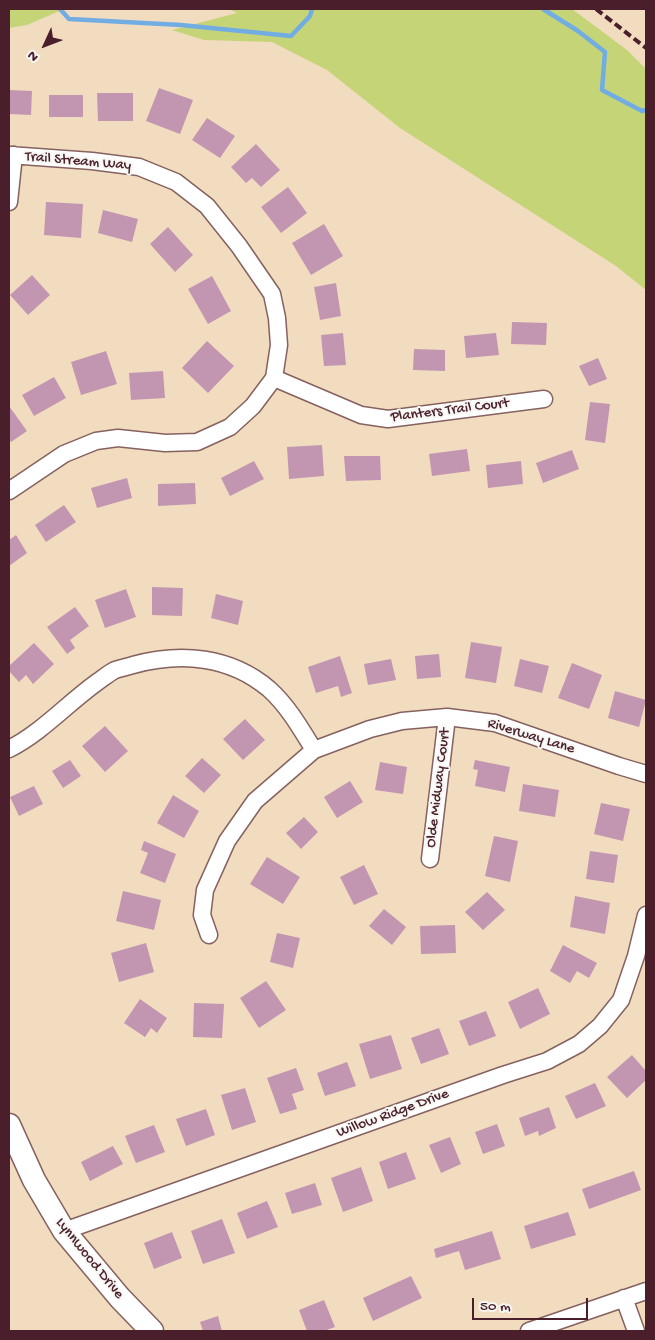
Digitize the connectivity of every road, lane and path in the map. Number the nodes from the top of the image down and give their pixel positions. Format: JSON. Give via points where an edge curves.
{"nodes":[{"id":1,"x":11,"y":155,"type":"edge"},
{"id":2,"x":9,"y":202,"type":"edge"},
{"id":3,"x":274,"y":378,"type":"junction"},
{"id":4,"x":544,"y":399,"type":"dead end"},
{"id":5,"x":9,"y":491,"type":"edge"},
{"id":6,"x":447,"y":717,"type":"junction"},
{"id":7,"x":9,"y":749,"type":"edge"},
{"id":8,"x":314,"y":750,"type":"junction"},
{"id":9,"x":646,"y":774,"type":"edge"},
{"id":10,"x":430,"y":859,"type":"dead end"},
{"id":11,"x":646,"y":915,"type":"edge"},
{"id":12,"x":209,"y":935,"type":"dead end"},
{"id":13,"x":9,"y":1125,"type":"edge"},
{"id":14,"x":64,"y":1231,"type":"junction"},
{"id":15,"x":646,"y":1291,"type":"edge"},
{"id":16,"x":624,"y":1298,"type":"junction"},
{"id":17,"x":152,"y":1331,"type":"edge"},
{"id":18,"x":529,"y":1331,"type":"edge"},
{"id":19,"x":636,"y":1331,"type":"edge"}],
"edges":[{"from":1,"to":2,"type":"street"},
{"from":1,"to":3,"type":"street","name":"Trail Stream Way","via":[[139,167],[176,182],[207,206],[272,294],[279,345]]},
{"from":3,"to":4,"type":"street","name":"Planters Trail Court","via":[[361,415],[388,419]]},
{"from":3,"to":5,"type":"street","name":"Trail Stream Way","via":[[253,406],[230,427],[197,442],[165,443],[118,438],[96,441],[64,454]]},
{"from":6,"to":8,"type":"street","name":"Riverway Lane","via":[[370,728]]},
{"from":6,"to":9,"type":"street","name":"Riverway Lane","via":[[495,723]]},
{"from":6,"to":10,"type":"street","name":"Olde Midway Court"},
{"from":7,"to":8,"type":"street","via":[[22,743],[114,670],[182,657],[215,660],[243,672],[269,690],[295,720]]},
{"from":8,"to":12,"type":"street","name":"Riverway Lane","via":[[255,801],[227,841],[205,890],[202,915]]},
{"from":11,"to":14,"type":"street","name":"Willow Ridge Drive","via":[[621,1000],[580,1044],[547,1061]]},
{"from":13,"to":14,"type":"street","name":"Lynnwood Drive","via":[[34,1180]]},
{"from":14,"to":17,"type":"street","name":"Lynnwood Drive"},
{"from":15,"to":16,"type":"street"},
{"from":16,"to":18,"type":"street"},
{"from":16,"to":19,"type":"street"}]}
